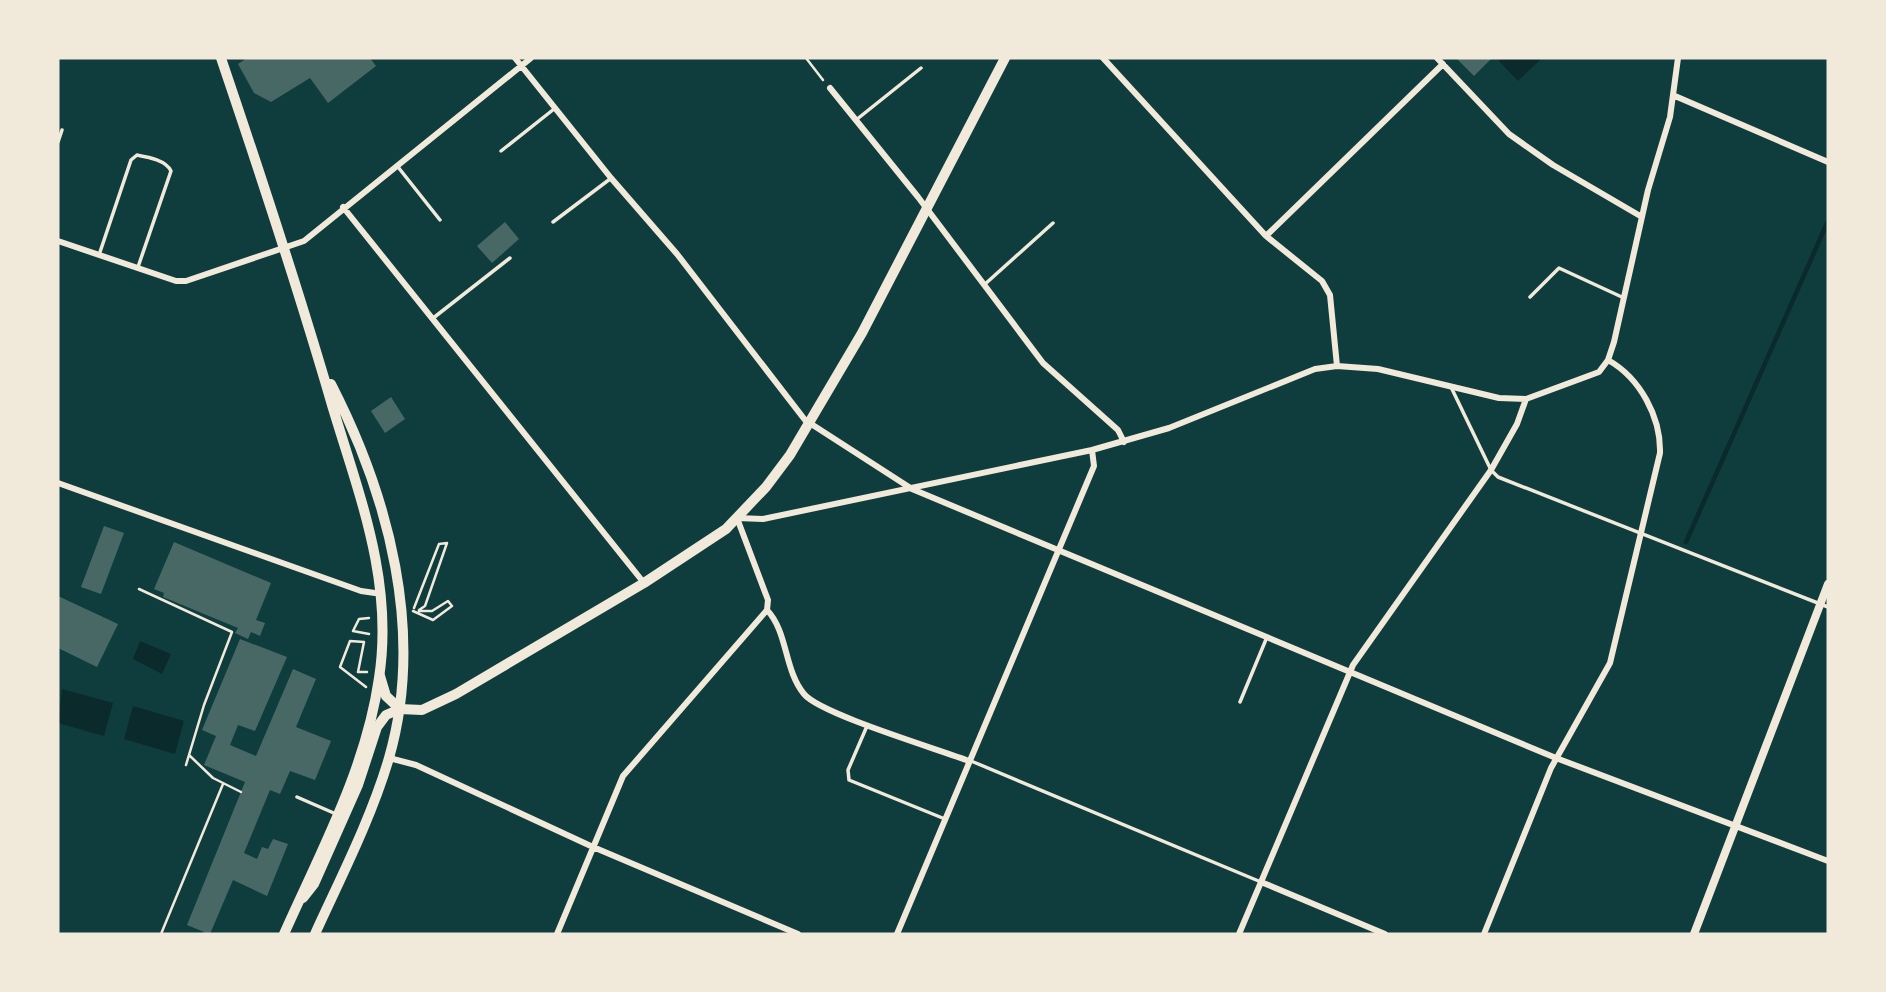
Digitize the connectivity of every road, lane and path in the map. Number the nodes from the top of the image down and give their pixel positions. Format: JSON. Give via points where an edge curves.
{"nodes":[{"id":1,"x":221,"y":58,"type":"edge"},
{"id":2,"x":515,"y":58,"type":"edge"},
{"id":3,"x":531,"y":58,"type":"edge"},
{"id":4,"x":806,"y":58,"type":"edge"},
{"id":5,"x":1005,"y":58,"type":"edge"},
{"id":6,"x":1103,"y":58,"type":"edge"},
{"id":7,"x":1437,"y":58,"type":"edge"},
{"id":8,"x":1678,"y":58,"type":"edge"},
{"id":9,"x":1443,"y":64,"type":"junction"},
{"id":10,"x":521,"y":65,"type":"junction"},
{"id":11,"x":921,"y":68,"type":"dead end"},
{"id":12,"x":830,"y":88,"type":"joint"},
{"id":13,"x":1675,"y":96,"type":"junction"},
{"id":14,"x":555,"y":108,"type":"junction"},
{"id":15,"x":856,"y":120,"type":"junction"},
{"id":16,"x":62,"y":130,"type":"dead end"},
{"id":17,"x":58,"y":142,"type":"edge"},
{"id":18,"x":501,"y":151,"type":"dead end"},
{"id":19,"x":1828,"y":162,"type":"edge"},
{"id":20,"x":396,"y":165,"type":"junction"},
{"id":21,"x":611,"y":178,"type":"junction"},
{"id":22,"x":343,"y":207,"type":"junction"},
{"id":23,"x":927,"y":210,"type":"junction"},
{"id":24,"x":1642,"y":217,"type":"junction"},
{"id":25,"x":440,"y":220,"type":"dead end"},
{"id":26,"x":553,"y":222,"type":"dead end"},
{"id":27,"x":1052,"y":223,"type":"dead end"},
{"id":28,"x":1266,"y":236,"type":"junction"},
{"id":29,"x":58,"y":241,"type":"edge"},
{"id":30,"x":285,"y":249,"type":"junction"},
{"id":31,"x":99,"y":255,"type":"junction"},
{"id":32,"x":510,"y":258,"type":"dead end"},
{"id":33,"x":138,"y":269,"type":"junction"},
{"id":34,"x":984,"y":286,"type":"junction"},
{"id":35,"x":1530,"y":297,"type":"dead end"},
{"id":36,"x":1624,"y":298,"type":"junction"},
{"id":37,"x":432,"y":319,"type":"junction"},
{"id":38,"x":1608,"y":360,"type":"junction"},
{"id":39,"x":1337,"y":366,"type":"junction"},
{"id":40,"x":325,"y":371,"type":"junction"},
{"id":41,"x":1451,"y":387,"type":"junction"},
{"id":42,"x":1526,"y":399,"type":"junction"},
{"id":43,"x":809,"y":424,"type":"junction"},
{"id":44,"x":1124,"y":442,"type":"junction"},
{"id":45,"x":1093,"y":450,"type":"junction"},
{"id":46,"x":1492,"y":470,"type":"junction"},
{"id":47,"x":58,"y":483,"type":"edge"},
{"id":48,"x":912,"y":489,"type":"junction"},
{"id":49,"x":737,"y":518,"type":"junction"},
{"id":50,"x":1640,"y":534,"type":"junction"},
{"id":51,"x":1057,"y":551,"type":"junction"},
{"id":52,"x":644,"y":583,"type":"junction"},
{"id":53,"x":1828,"y":583,"type":"edge"},
{"id":54,"x":139,"y":589,"type":"dead end"},
{"id":55,"x":382,"y":594,"type":"junction"},
{"id":56,"x":1824,"y":605,"type":"edge"},
{"id":57,"x":439,"y":608,"type":"joint"},
{"id":58,"x":767,"y":610,"type":"junction"},
{"id":59,"x":366,"y":618,"type":"dead end"},
{"id":60,"x":374,"y":628,"type":"dead end"},
{"id":61,"x":366,"y":634,"type":"dead end"},
{"id":62,"x":1267,"y":637,"type":"junction"},
{"id":63,"x":372,"y":639,"type":"dead end"},
{"id":64,"x":369,"y":662,"type":"dead end"},
{"id":65,"x":1350,"y":673,"type":"junction"},
{"id":66,"x":380,"y":676,"type":"junction"},
{"id":67,"x":366,"y":687,"type":"dead end"},
{"id":68,"x":1240,"y":702,"type":"dead end"},
{"id":69,"x":400,"y":709,"type":"junction"},
{"id":70,"x":868,"y":724,"type":"junction"},
{"id":71,"x":189,"y":755,"type":"junction"},
{"id":72,"x":388,"y":758,"type":"junction"},
{"id":73,"x":1556,"y":758,"type":"junction"},
{"id":74,"x":969,"y":761,"type":"junction"},
{"id":75,"x":186,"y":765,"type":"dead end"},
{"id":76,"x":223,"y":784,"type":"junction"},
{"id":77,"x":241,"y":792,"type":"dead end"},
{"id":78,"x":297,"y":797,"type":"dead end"},
{"id":79,"x":337,"y":815,"type":"junction"},
{"id":80,"x":945,"y":819,"type":"junction"},
{"id":81,"x":1734,"y":827,"type":"junction"},
{"id":82,"x":593,"y":848,"type":"junction"},
{"id":83,"x":1828,"y":862,"type":"edge"},
{"id":84,"x":1261,"y":882,"type":"junction"},
{"id":85,"x":296,"y":907,"type":"junction"},
{"id":86,"x":161,"y":934,"type":"edge"},
{"id":87,"x":284,"y":934,"type":"edge"},
{"id":88,"x":315,"y":934,"type":"edge"},
{"id":89,"x":557,"y":934,"type":"edge"},
{"id":90,"x":798,"y":934,"type":"edge"},
{"id":91,"x":897,"y":934,"type":"edge"},
{"id":92,"x":1238,"y":934,"type":"edge"},
{"id":93,"x":1385,"y":934,"type":"edge"},
{"id":94,"x":1484,"y":934,"type":"edge"},
{"id":95,"x":1694,"y":934,"type":"edge"}],
"edges":[{"from":1,"to":30,"type":"highway"},
{"from":2,"to":10,"type":"street"},
{"from":3,"to":10,"type":"street"},
{"from":4,"to":12,"type":"path"},
{"from":5,"to":23,"type":"main road"},
{"from":6,"to":28,"type":"street"},
{"from":7,"to":9,"type":"street"},
{"from":8,"to":13,"type":"street"},
{"from":9,"to":24,"type":"street","via":[[1509,134]]},
{"from":9,"to":28,"type":"street"},
{"from":10,"to":14,"type":"street"},
{"from":10,"to":20,"type":"street"},
{"from":11,"to":15,"type":"lane"},
{"from":12,"to":15,"type":"street"},
{"from":13,"to":19,"type":"street"},
{"from":13,"to":24,"type":"street"},
{"from":14,"to":18,"type":"lane"},
{"from":14,"to":21,"type":"street"},
{"from":15,"to":23,"type":"street"},
{"from":16,"to":17,"type":"lane"},
{"from":20,"to":22,"type":"street"},
{"from":20,"to":25,"type":"lane"},
{"from":21,"to":26,"type":"lane"},
{"from":21,"to":43,"type":"street","via":[[677,254]]},
{"from":22,"to":30,"type":"street","via":[[304,241]]},
{"from":22,"to":37,"type":"street"},
{"from":23,"to":34,"type":"street"},
{"from":23,"to":43,"type":"main road"},
{"from":24,"to":36,"type":"street"},
{"from":27,"to":34,"type":"lane"},
{"from":28,"to":39,"type":"street","via":[[1329,290]]},
{"from":29,"to":31,"type":"street"},
{"from":30,"to":33,"type":"street","via":[[186,281],[171,281]]},
{"from":30,"to":40,"type":"highway"},
{"from":31,"to":33,"type":"street"},
{"from":31,"to":33,"type":"lane","via":[[131,160],[137,155],[165,163],[171,171]]},
{"from":32,"to":37,"type":"lane"},
{"from":34,"to":44,"type":"street","via":[[1043,363],[1118,430]]},
{"from":35,"to":36,"type":"lane","via":[[1559,268]]},
{"from":36,"to":38,"type":"street"},
{"from":37,"to":52,"type":"street"},
{"from":38,"to":42,"type":"street","via":[[1599,372]]},
{"from":38,"to":50,"type":"street","via":[[1632,380],[1658,425],[1660,453]]},
{"from":39,"to":41,"type":"street","via":[[1378,369]]},
{"from":39,"to":44,"type":"street","via":[[1298,374],[1188,421]]},
{"from":40,"to":55,"type":"highway","via":[[369,522]]},
{"from":40,"to":69,"type":"highway","via":[[360,448],[389,530],[401,624]]},
{"from":41,"to":42,"type":"street"},
{"from":41,"to":46,"type":"lane"},
{"from":42,"to":46,"type":"street"},
{"from":43,"to":48,"type":"street"},
{"from":43,"to":49,"type":"main road","via":[[778,472]]},
{"from":44,"to":45,"type":"street"},
{"from":45,"to":48,"type":"street"},
{"from":45,"to":51,"type":"street","via":[[1094,466]]},
{"from":46,"to":50,"type":"lane","via":[[1498,477]]},
{"from":46,"to":65,"type":"street"},
{"from":47,"to":55,"type":"street","via":[[361,591]]},
{"from":48,"to":49,"type":"street","via":[[763,519]]},
{"from":48,"to":51,"type":"street"},
{"from":49,"to":52,"type":"main road"},
{"from":49,"to":58,"type":"street","via":[[768,600]]},
{"from":50,"to":56,"type":"lane"},
{"from":50,"to":73,"type":"street","via":[[1610,663]]},
{"from":51,"to":62,"type":"street"},
{"from":51,"to":74,"type":"street"},
{"from":52,"to":69,"type":"main road","via":[[457,694],[422,709]]},
{"from":53,"to":56,"type":"street"},
{"from":54,"to":71,"type":"path","via":[[232,632]]},
{"from":55,"to":66,"type":"highway"},
{"from":56,"to":81,"type":"street"},
{"from":57,"to":57,"type":"path","via":[[419,611],[449,544],[440,541],[413,611],[433,620],[452,606],[448,601]]},
{"from":58,"to":70,"type":"street","via":[[804,695]]},
{"from":58,"to":82,"type":"street","via":[[623,776]]},
{"from":59,"to":61,"type":"path","via":[[359,619],[353,631]]},
{"from":60,"to":63,"type":"path"},
{"from":62,"to":65,"type":"street"},
{"from":62,"to":68,"type":"lane"},
{"from":64,"to":67,"type":"path","via":[[367,673],[358,672],[363,642],[354,640],[340,667]]},
{"from":65,"to":73,"type":"street"},
{"from":65,"to":84,"type":"street"},
{"from":66,"to":69,"type":"main road","via":[[386,696]]},
{"from":66,"to":79,"type":"highway","via":[[368,733]]},
{"from":69,"to":72,"type":"highway"},
{"from":69,"to":85,"type":"main road","via":[[386,715],[377,727],[334,840],[314,884]]},
{"from":70,"to":74,"type":"street"},
{"from":70,"to":80,"type":"lane","via":[[848,770],[849,780]]},
{"from":71,"to":75,"type":"path"},
{"from":71,"to":76,"type":"path"},
{"from":72,"to":82,"type":"street","via":[[416,765]]},
{"from":72,"to":88,"type":"highway"},
{"from":73,"to":81,"type":"street"},
{"from":73,"to":94,"type":"street"},
{"from":74,"to":80,"type":"street"},
{"from":74,"to":84,"type":"lane"},
{"from":76,"to":77,"type":"path"},
{"from":76,"to":86,"type":"path"},
{"from":78,"to":79,"type":"lane"},
{"from":79,"to":85,"type":"highway"},
{"from":80,"to":91,"type":"street"},
{"from":81,"to":83,"type":"street"},
{"from":81,"to":95,"type":"street"},
{"from":82,"to":89,"type":"street"},
{"from":82,"to":90,"type":"street"},
{"from":84,"to":92,"type":"street"},
{"from":84,"to":93,"type":"street"},
{"from":85,"to":87,"type":"highway"}]}
